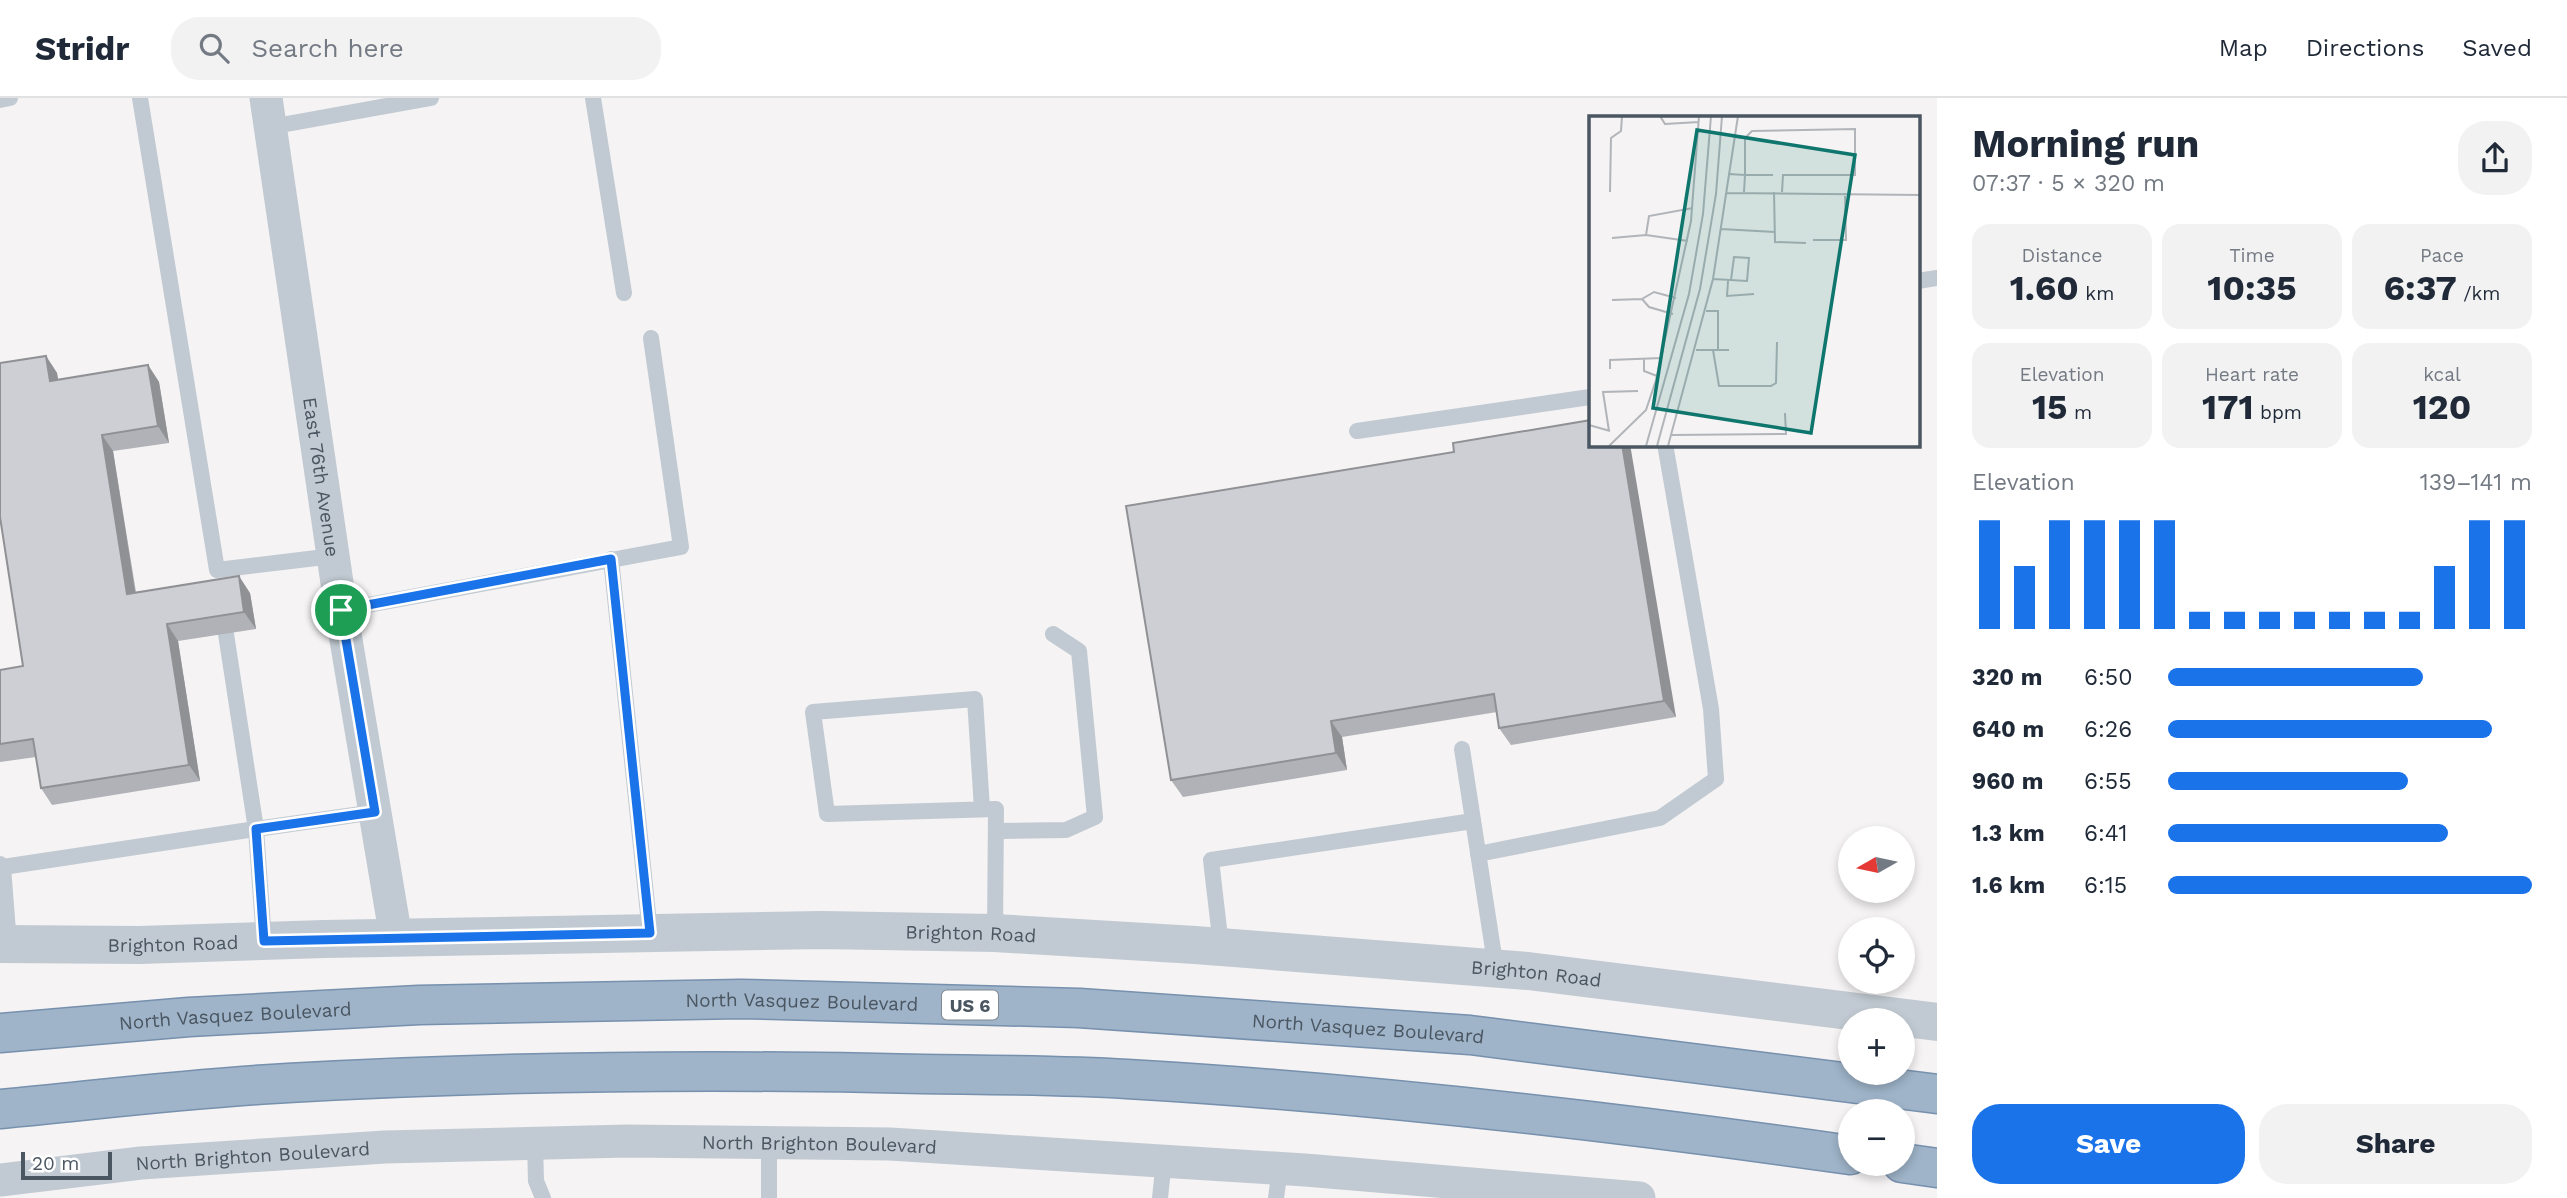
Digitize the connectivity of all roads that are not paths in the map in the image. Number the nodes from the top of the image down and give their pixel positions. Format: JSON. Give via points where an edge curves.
{"nodes":[{"id":1,"x":10,"y":98,"type":"edge"},
{"id":2,"x":140,"y":98,"type":"edge"},
{"id":3,"x":431,"y":98,"type":"edge"},
{"id":4,"x":593,"y":98,"type":"edge"},
{"id":5,"x":0,"y":100,"type":"edge"},
{"id":6,"x":268,"y":113,"type":"edge"},
{"id":7,"x":624,"y":293,"type":"dead end"},
{"id":8,"x":651,"y":338,"type":"dead end"},
{"id":9,"x":1589,"y":397,"type":"edge"},
{"id":10,"x":1357,"y":431,"type":"dead end"},
{"id":11,"x":1665,"y":446,"type":"edge"},
{"id":12,"x":333,"y":556,"type":"junction"},
{"id":13,"x":611,"y":559,"type":"junction"},
{"id":14,"x":217,"y":570,"type":"junction"},
{"id":15,"x":219,"y":588,"type":"edge"},
{"id":16,"x":341,"y":610,"type":"junction"},
{"id":17,"x":226,"y":634,"type":"edge"},
{"id":18,"x":1053,"y":634,"type":"dead end"},
{"id":19,"x":1462,"y":749,"type":"dead end"},
{"id":20,"x":982,"y":809,"type":"junction"},
{"id":21,"x":375,"y":812,"type":"junction"},
{"id":22,"x":1473,"y":821,"type":"junction"},
{"id":23,"x":256,"y":829,"type":"junction"},
{"id":24,"x":996,"y":831,"type":"junction"},
{"id":25,"x":1478,"y":854,"type":"junction"},
{"id":26,"x":2,"y":866,"type":"edge"},
{"id":27,"x":650,"y":933,"type":"junction"},
{"id":28,"x":995,"y":933,"type":"junction"},
{"id":29,"x":396,"y":938,"type":"junction"},
{"id":30,"x":264,"y":941,"type":"junction"},
{"id":31,"x":5,"y":944,"type":"edge"},
{"id":32,"x":1221,"y":947,"type":"junction"},
{"id":33,"x":1496,"y":969,"type":"junction"},
{"id":34,"x":1937,"y":1022,"type":"edge"},
{"id":35,"x":0,"y":1033,"type":"edge"},
{"id":36,"x":1937,"y":1094,"type":"edge"},
{"id":37,"x":0,"y":1109,"type":"edge"},
{"id":38,"x":535,"y":1143,"type":"junction"},
{"id":39,"x":769,"y":1143,"type":"junction"},
{"id":40,"x":1838,"y":1153,"type":"edge"},
{"id":41,"x":1164,"y":1160,"type":"junction"},
{"id":42,"x":1915,"y":1165,"type":"edge"},
{"id":43,"x":1937,"y":1168,"type":"edge"},
{"id":44,"x":0,"y":1180,"type":"edge"},
{"id":45,"x":1278,"y":1183,"type":"edge"},
{"id":46,"x":1589,"y":1196,"type":"edge"},
{"id":47,"x":543,"y":1198,"type":"edge"},
{"id":48,"x":769,"y":1198,"type":"edge"},
{"id":49,"x":1160,"y":1198,"type":"edge"},
{"id":50,"x":1639,"y":1198,"type":"edge"}],
"edges":[{"from":1,"to":5,"type":"lane"},
{"from":2,"to":14,"type":"lane"},
{"from":3,"to":6,"type":"lane"},
{"from":4,"to":7,"type":"lane"},
{"from":6,"to":12,"type":"street","name":"East 76th Avenue"},
{"from":8,"to":13,"type":"lane","via":[[681,547]]},
{"from":9,"to":10,"type":"lane"},
{"from":11,"to":25,"type":"lane","via":[[1711,709],[1716,779],[1660,818]]},
{"from":12,"to":14,"type":"lane"},
{"from":12,"to":16,"type":"street","name":"East 76th Avenue"},
{"from":13,"to":16,"type":"lane"},
{"from":13,"to":27,"type":"lane"},
{"from":14,"to":15,"type":"lane"},
{"from":16,"to":21,"type":"street","name":"East 76th Avenue"},
{"from":17,"to":23,"type":"lane"},
{"from":18,"to":24,"type":"lane","via":[[1079,650],[1095,817],[1066,830]]},
{"from":19,"to":22,"type":"lane"},
{"from":20,"to":20,"type":"lane","via":[[827,814],[813,712],[975,699]]},
{"from":20,"to":24,"type":"lane","via":[[996,809]]},
{"from":21,"to":23,"type":"lane"},
{"from":21,"to":29,"type":"street","name":"East 76th Avenue"},
{"from":22,"to":25,"type":"lane"},
{"from":22,"to":32,"type":"lane","via":[[1211,860]]},
{"from":23,"to":26,"type":"lane"},
{"from":23,"to":30,"type":"lane"},
{"from":24,"to":28,"type":"lane"},
{"from":25,"to":33,"type":"lane"},
{"from":26,"to":31,"type":"lane"},
{"from":27,"to":28,"type":"street","name":"Brighton Road"},
{"from":27,"to":29,"type":"street","name":"Brighton Road"},
{"from":28,"to":32,"type":"street","name":"Brighton Road"},
{"from":29,"to":30,"type":"street","name":"Brighton Road"},
{"from":30,"to":31,"type":"street","name":"Brighton Road"},
{"from":32,"to":33,"type":"street","name":"Brighton Road"},
{"from":33,"to":34,"type":"street","name":"Brighton Road"},
{"from":35,"to":36,"type":"highway","name":"North Vasquez Boulevard","number":"US 6","via":[[432,1004],[741,999],[1052,1007],[1471,1035]]},
{"from":37,"to":40,"type":"highway","via":[[284,1083],[567,1073],[777,1070],[1109,1078],[1511,1112]]},
{"from":38,"to":39,"type":"street","name":"North Brighton Boulevard"},
{"from":38,"to":44,"type":"street","name":"North Brighton Boulevard","via":[[385,1147],[141,1163]]},
{"from":38,"to":47,"type":"lane","via":[[536,1181]]},
{"from":39,"to":41,"type":"street","name":"North Brighton Boulevard","via":[[890,1144]]},
{"from":39,"to":48,"type":"lane"},
{"from":41,"to":45,"type":"street","name":"North Brighton Boulevard"},
{"from":41,"to":49,"type":"lane"},
{"from":42,"to":43,"type":"highway"},
{"from":45,"to":46,"type":"street","name":"North Brighton Boulevard"},
{"from":46,"to":50,"type":"street","name":"North Brighton Boulevard"}]}
